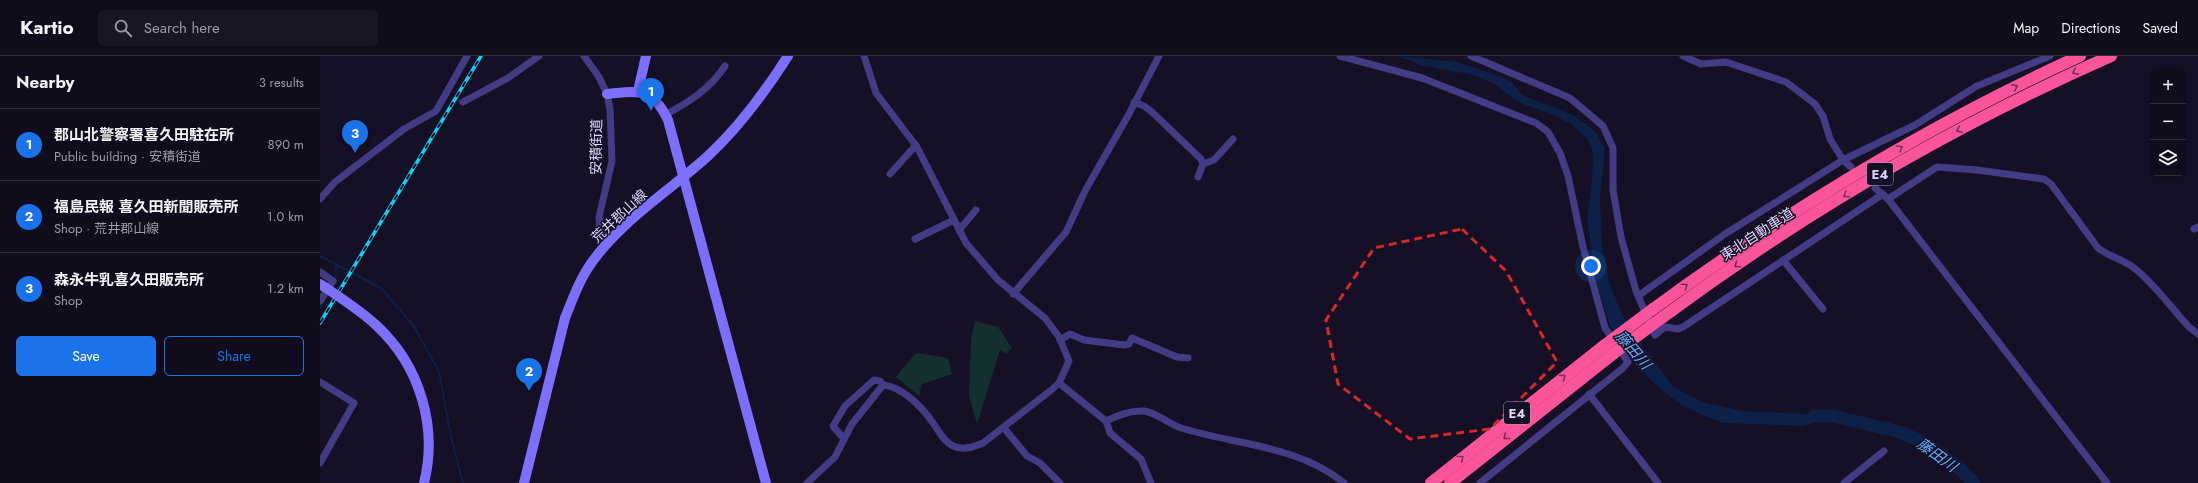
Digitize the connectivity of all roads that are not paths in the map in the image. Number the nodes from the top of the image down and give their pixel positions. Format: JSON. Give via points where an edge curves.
{"nodes":[{"id":1,"x":467,"y":56,"type":"edge"},
{"id":2,"x":539,"y":56,"type":"edge"},
{"id":3,"x":584,"y":56,"type":"edge"},
{"id":4,"x":646,"y":56,"type":"edge"},
{"id":5,"x":788,"y":56,"type":"edge"},
{"id":6,"x":864,"y":56,"type":"edge"},
{"id":7,"x":1159,"y":56,"type":"edge"},
{"id":8,"x":1340,"y":56,"type":"edge"},
{"id":9,"x":1471,"y":56,"type":"edge"},
{"id":10,"x":1683,"y":56,"type":"edge"},
{"id":11,"x":2050,"y":56,"type":"edge"},
{"id":12,"x":2080,"y":56,"type":"edge"},
{"id":13,"x":2111,"y":56,"type":"edge"},
{"id":14,"x":725,"y":66,"type":"dead end"},
{"id":15,"x":638,"y":91,"type":"junction"},
{"id":16,"x":607,"y":94,"type":"junction"},
{"id":17,"x":463,"y":102,"type":"dead end"},
{"id":18,"x":1134,"y":102,"type":"junction"},
{"id":19,"x":665,"y":115,"type":"junction"},
{"id":20,"x":1233,"y":139,"type":"dead end"},
{"id":21,"x":916,"y":145,"type":"junction"},
{"id":22,"x":1843,"y":160,"type":"junction"},
{"id":23,"x":1203,"y":164,"type":"junction"},
{"id":24,"x":1851,"y":167,"type":"dead end"},
{"id":25,"x":890,"y":174,"type":"dead end"},
{"id":26,"x":1198,"y":177,"type":"dead end"},
{"id":27,"x":682,"y":178,"type":"junction"},
{"id":28,"x":1875,"y":188,"type":"dead end"},
{"id":29,"x":1886,"y":196,"type":"junction"},
{"id":30,"x":320,"y":199,"type":"edge"},
{"id":31,"x":976,"y":210,"type":"dead end"},
{"id":32,"x":954,"y":220,"type":"junction"},
{"id":33,"x":959,"y":230,"type":"junction"},
{"id":34,"x":915,"y":239,"type":"dead end"},
{"id":35,"x":608,"y":241,"type":"junction"},
{"id":36,"x":1783,"y":260,"type":"junction"},
{"id":37,"x":320,"y":272,"type":"edge"},
{"id":38,"x":322,"y":287,"type":"edge"},
{"id":39,"x":1013,"y":294,"type":"junction"},
{"id":40,"x":1638,"y":296,"type":"junction"},
{"id":41,"x":320,"y":300,"type":"edge"},
{"id":42,"x":1823,"y":309,"type":"dead end"},
{"id":43,"x":2198,"y":334,"type":"edge"},
{"id":44,"x":1060,"y":340,"type":"junction"},
{"id":45,"x":1188,"y":358,"type":"dead end"},
{"id":46,"x":320,"y":382,"type":"edge"},
{"id":47,"x":1059,"y":383,"type":"junction"},
{"id":48,"x":883,"y":385,"type":"junction"},
{"id":49,"x":1589,"y":394,"type":"junction"},
{"id":50,"x":1106,"y":421,"type":"junction"},
{"id":51,"x":1004,"y":428,"type":"junction"},
{"id":52,"x":844,"y":439,"type":"junction"},
{"id":53,"x":1884,"y":451,"type":"dead end"},
{"id":54,"x":320,"y":463,"type":"edge"},
{"id":55,"x":424,"y":483,"type":"edge"},
{"id":56,"x":524,"y":483,"type":"edge"},
{"id":57,"x":766,"y":483,"type":"edge"},
{"id":58,"x":807,"y":483,"type":"edge"},
{"id":59,"x":1060,"y":483,"type":"edge"},
{"id":60,"x":1151,"y":483,"type":"edge"},
{"id":61,"x":1344,"y":483,"type":"edge"},
{"id":62,"x":1431,"y":483,"type":"edge"},
{"id":63,"x":1450,"y":483,"type":"edge"},
{"id":64,"x":1480,"y":483,"type":"edge"},
{"id":65,"x":1658,"y":483,"type":"edge"},
{"id":66,"x":1844,"y":483,"type":"edge"},
{"id":67,"x":2107,"y":483,"type":"edge"}],
"edges":[{"from":1,"to":30,"type":"street","via":[[436,111],[404,129],[335,182]]},
{"from":2,"to":17,"type":"street","via":[[508,78]]},
{"from":3,"to":16,"type":"street","name":"安積街道"},
{"from":4,"to":15,"type":"street"},
{"from":5,"to":27,"type":"street","name":"荒井郡山線","via":[[748,115],[709,155]]},
{"from":6,"to":21,"type":"street","via":[[876,93]]},
{"from":7,"to":18,"type":"street"},
{"from":8,"to":49,"type":"street","via":[[1422,78],[1536,123],[1548,132],[1560,152],[1568,176],[1583,247],[1605,328],[1628,362]]},
{"from":9,"to":40,"type":"street","via":[[1570,98],[1603,126],[1613,148],[1613,190],[1617,214]]},
{"from":10,"to":22,"type":"street","via":[[1701,64],[1726,62],[1786,82],[1815,104],[1823,116],[1830,139]]},
{"from":11,"to":22,"type":"street","via":[[1977,86],[1915,125]]},
{"from":62,"to":12,"type":"highway","name":"東北自動車道","number":"E4","one_way":true,"bridge":true,"via":[[1605,345],[1770,228],[1838,185],[1991,99]]},
{"from":13,"to":63,"type":"highway","name":"東北自動車道","number":"E4","one_way":true,"bridge":true,"via":[[1940,139],[1782,235],[1614,353]]},
{"from":14,"to":19,"type":"street","via":[[706,88],[688,103]]},
{"from":15,"to":16,"type":"street"},
{"from":15,"to":19,"type":"street","via":[[652,98]]},
{"from":16,"to":35,"type":"street","name":"安積街道","via":[[612,161],[599,217],[600,230]]},
{"from":18,"to":23,"type":"street","via":[[1152,112],[1201,159]]},
{"from":18,"to":39,"type":"street","via":[[1086,189],[1066,232]]},
{"from":19,"to":27,"type":"street"},
{"from":20,"to":23,"type":"street","via":[[1214,160]]},
{"from":21,"to":25,"type":"street"},
{"from":21,"to":32,"type":"street"},
{"from":22,"to":24,"type":"street"},
{"from":22,"to":40,"type":"street","via":[[1730,231]]},
{"from":23,"to":26,"type":"street"},
{"from":27,"to":35,"type":"street","name":"荒井郡山線"},
{"from":27,"to":57,"type":"street"},
{"from":28,"to":29,"type":"street"},
{"from":29,"to":36,"type":"street"},
{"from":29,"to":43,"type":"street","via":[[1937,167],[2044,179],[2051,184],[2098,248],[2138,271],[2189,328]]},
{"from":29,"to":67,"type":"street"},
{"from":31,"to":33,"type":"street"},
{"from":32,"to":33,"type":"street"},
{"from":32,"to":34,"type":"street"},
{"from":33,"to":39,"type":"street","via":[[982,265]]},
{"from":35,"to":56,"type":"street","name":"荒井郡山線","via":[[588,268],[565,318]]},
{"from":36,"to":40,"type":"street","via":[[1683,327],[1665,327],[1655,335]]},
{"from":36,"to":42,"type":"street"},
{"from":37,"to":38,"type":"street","via":[[333,281]]},
{"from":38,"to":41,"type":"street"},
{"from":38,"to":55,"type":"street","bridge":true,"via":[[378,327],[414,376],[421,392],[428,433],[429,448]]},
{"from":39,"to":44,"type":"street","via":[[1041,313]]},
{"from":44,"to":45,"type":"street","via":[[1070,334],[1084,340],[1124,345],[1129,344],[1132,338],[1176,357]]},
{"from":44,"to":47,"type":"street","via":[[1069,361]]},
{"from":46,"to":54,"type":"street","via":[[354,404]]},
{"from":47,"to":50,"type":"street"},
{"from":47,"to":51,"type":"street"},
{"from":48,"to":51,"type":"street","via":[[888,385],[915,402],[954,447],[972,448]]},
{"from":48,"to":52,"type":"street","via":[[852,424]]},
{"from":48,"to":52,"type":"street","via":[[880,381],[874,380],[845,406],[833,425]]},
{"from":49,"to":64,"type":"street"},
{"from":49,"to":65,"type":"street"},
{"from":50,"to":60,"type":"street","via":[[1110,433],[1141,460]]},
{"from":50,"to":61,"type":"street","via":[[1122,414],[1146,412],[1181,428],[1284,451]]},
{"from":51,"to":59,"type":"street","via":[[1027,456],[1040,463]]},
{"from":52,"to":58,"type":"street","via":[[835,457]]},
{"from":53,"to":66,"type":"street"}]}
